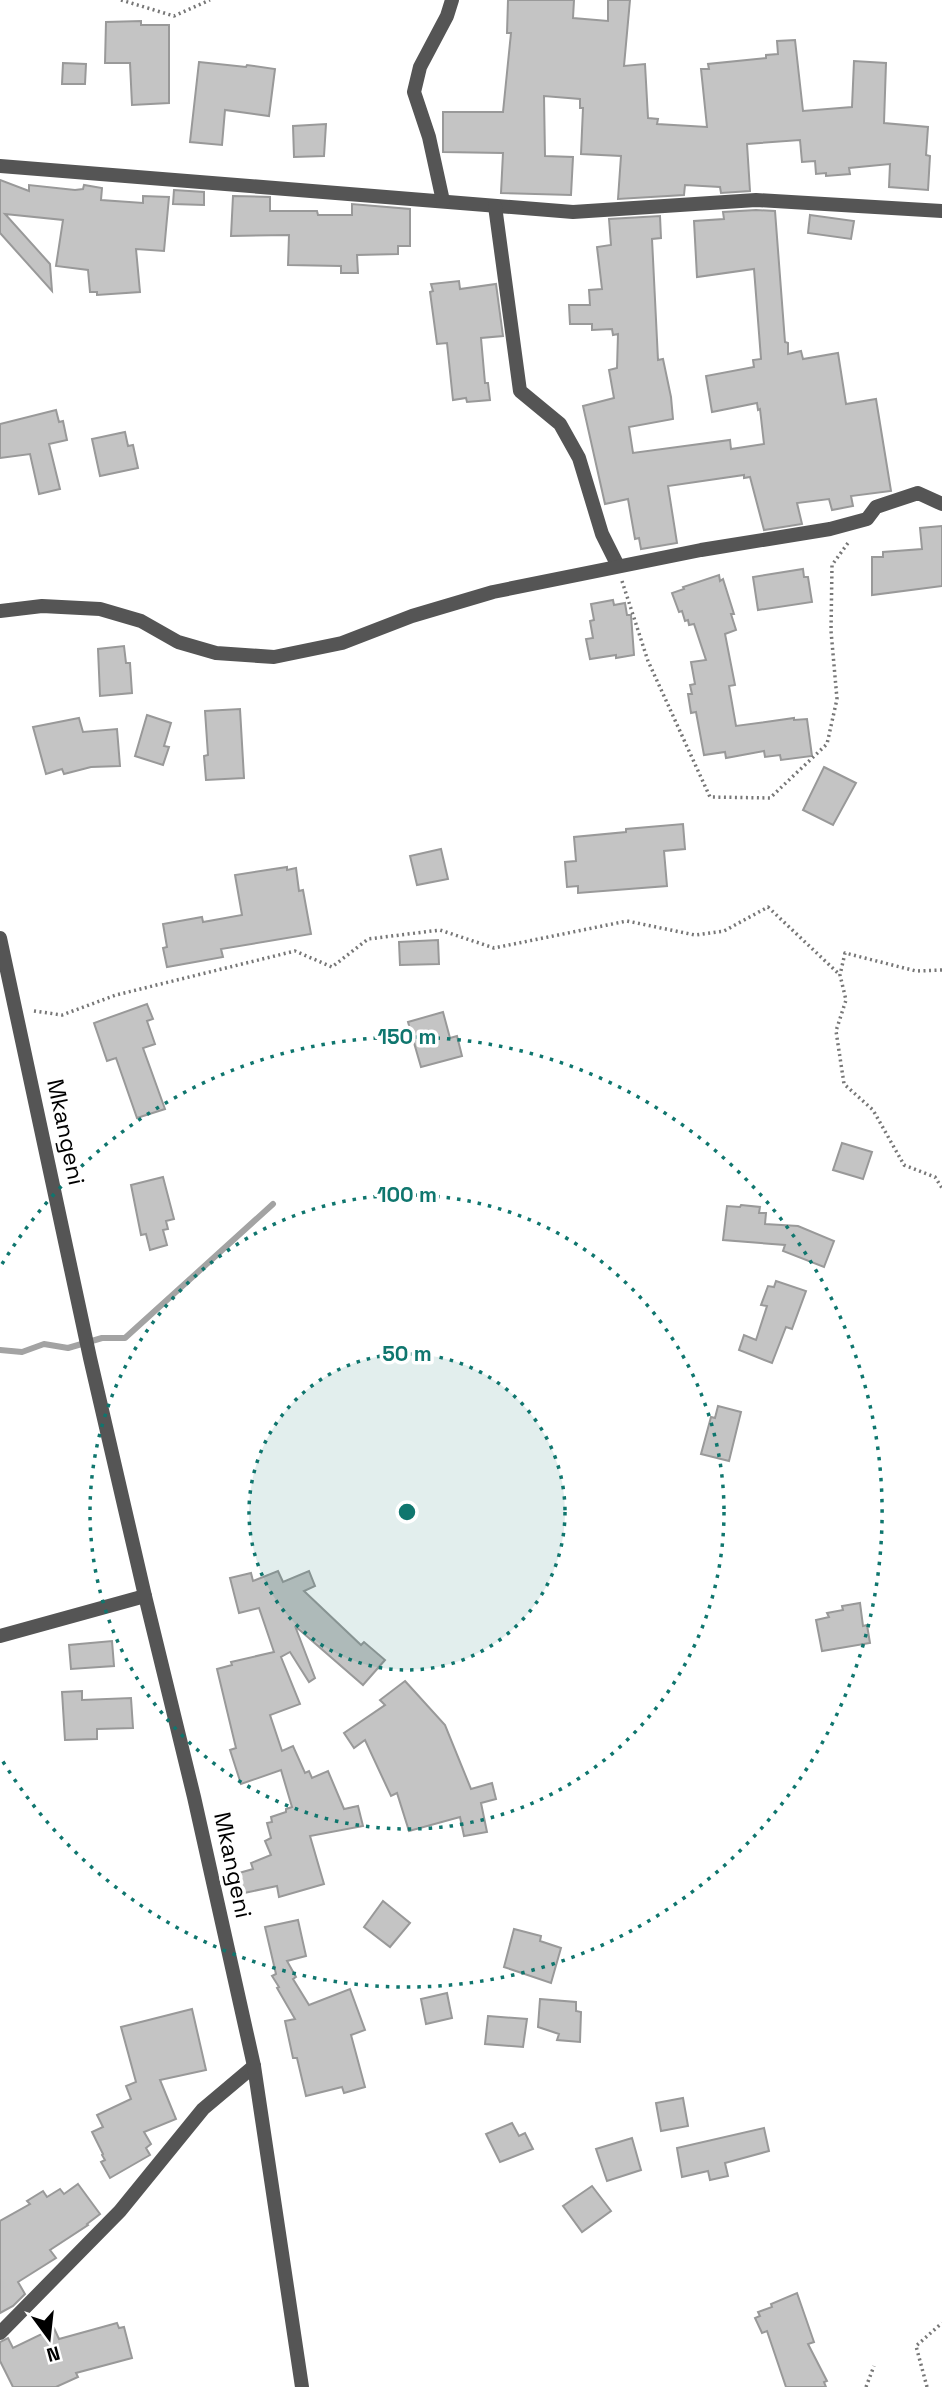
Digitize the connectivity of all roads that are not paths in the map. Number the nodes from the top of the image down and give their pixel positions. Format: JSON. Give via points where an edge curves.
{"nodes":[{"id":1,"x":452,"y":0,"type":"edge"},
{"id":2,"x":0,"y":166,"type":"edge"},
{"id":3,"x":443,"y":201,"type":"junction"},
{"id":4,"x":495,"y":205,"type":"junction"},
{"id":5,"x":942,"y":211,"type":"edge"},
{"id":6,"x":942,"y":504,"type":"edge"},
{"id":7,"x":618,"y":566,"type":"junction"},
{"id":8,"x":0,"y":611,"type":"edge"},
{"id":9,"x":0,"y":938,"type":"edge"},
{"id":10,"x":145,"y":1596,"type":"junction"},
{"id":11,"x":0,"y":1636,"type":"edge"},
{"id":12,"x":254,"y":2066,"type":"junction"},
{"id":13,"x":0,"y":2333,"type":"edge"},
{"id":14,"x":303,"y":2387,"type":"edge"}],
"edges":[{"from":1,"to":3,"type":"street","via":[[420,67],[414,92]]},
{"from":2,"to":3,"type":"street"},
{"from":3,"to":4,"type":"street"},
{"from":4,"to":5,"type":"street","via":[[573,212],[756,200]]},
{"from":4,"to":7,"type":"street","via":[[520,391],[560,424],[573,447],[602,534]]},
{"from":6,"to":7,"type":"street","via":[[918,493],[876,507],[866,519],[830,529]]},
{"from":7,"to":8,"type":"street","via":[[493,592],[342,643],[274,657],[216,653],[100,609],[42,606]]},
{"from":9,"to":10,"type":"street","name":"Mkangeni"},
{"from":10,"to":11,"type":"street"},
{"from":10,"to":12,"type":"street","name":"Mkangeni"},
{"from":12,"to":13,"type":"street","via":[[204,2109],[120,2211]]},
{"from":12,"to":14,"type":"street","name":"Mkangeni"}]}
